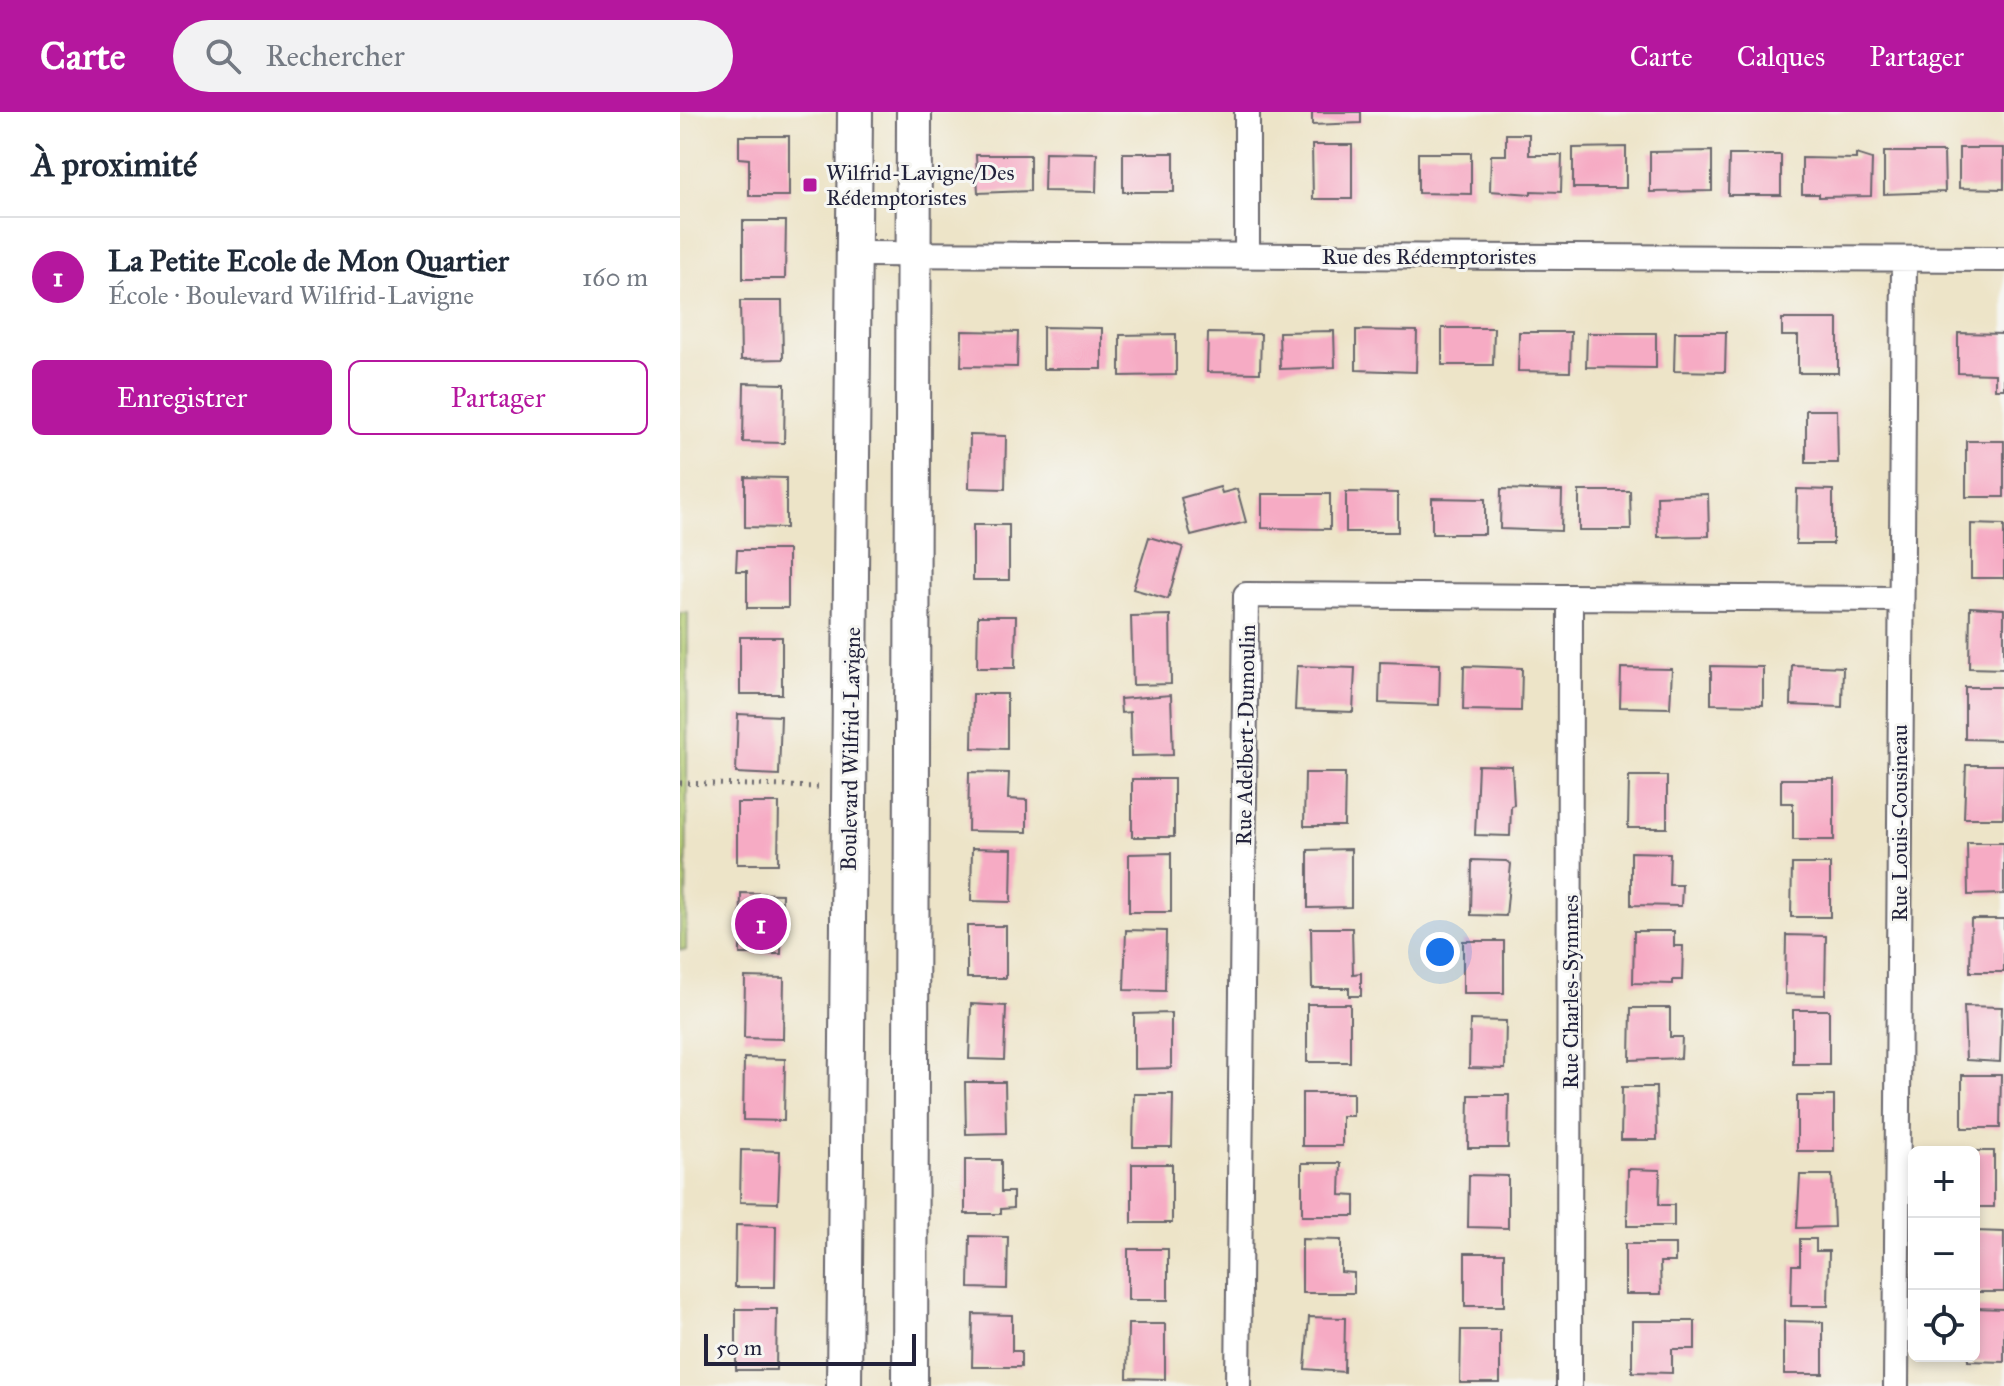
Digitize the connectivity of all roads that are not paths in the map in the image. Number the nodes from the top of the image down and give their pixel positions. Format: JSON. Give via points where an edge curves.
{"nodes":[{"id":1,"x":855,"y":112,"type":"edge"},
{"id":2,"x":914,"y":112,"type":"edge"},
{"id":3,"x":1247,"y":112,"type":"edge"},
{"id":4,"x":914,"y":253,"type":"junction"},
{"id":5,"x":855,"y":254,"type":"junction"},
{"id":6,"x":1247,"y":255,"type":"junction"},
{"id":7,"x":2004,"y":259,"type":"edge"},
{"id":8,"x":1904,"y":260,"type":"junction"},
{"id":9,"x":1570,"y":597,"type":"junction"},
{"id":10,"x":1901,"y":599,"type":"junction"},
{"id":11,"x":844,"y":1386,"type":"edge"},
{"id":12,"x":910,"y":1386,"type":"edge"},
{"id":13,"x":1238,"y":1386,"type":"edge"},
{"id":14,"x":1569,"y":1386,"type":"edge"},
{"id":15,"x":1896,"y":1386,"type":"edge"}],
"edges":[{"from":1,"to":5,"type":"main road","name":"Boulevard Wilfrid-Lavigne"},
{"from":2,"to":4,"type":"main road"},
{"from":3,"to":6,"type":"street"},
{"from":4,"to":5,"type":"street","name":"Rue des Rédemptoristes"},
{"from":4,"to":6,"type":"street","name":"Rue des Rédemptoristes"},
{"from":4,"to":12,"type":"main road"},
{"from":5,"to":11,"type":"main road","name":"Boulevard Wilfrid-Lavigne"},
{"from":6,"to":8,"type":"street","name":"Rue des Rédemptoristes"},
{"from":7,"to":8,"type":"street","name":"Rue des Rédemptoristes"},
{"from":8,"to":10,"type":"street","name":"Rue Louis-Cousineau"},
{"from":9,"to":10,"type":"street","name":"Rue Adelbert-Dumoulin"},
{"from":9,"to":13,"type":"street","name":"Rue Adelbert-Dumoulin","via":[[1246,595]]},
{"from":9,"to":14,"type":"street","name":"Rue Charles-Symmes"},
{"from":10,"to":15,"type":"street","name":"Rue Louis-Cousineau"}]}
